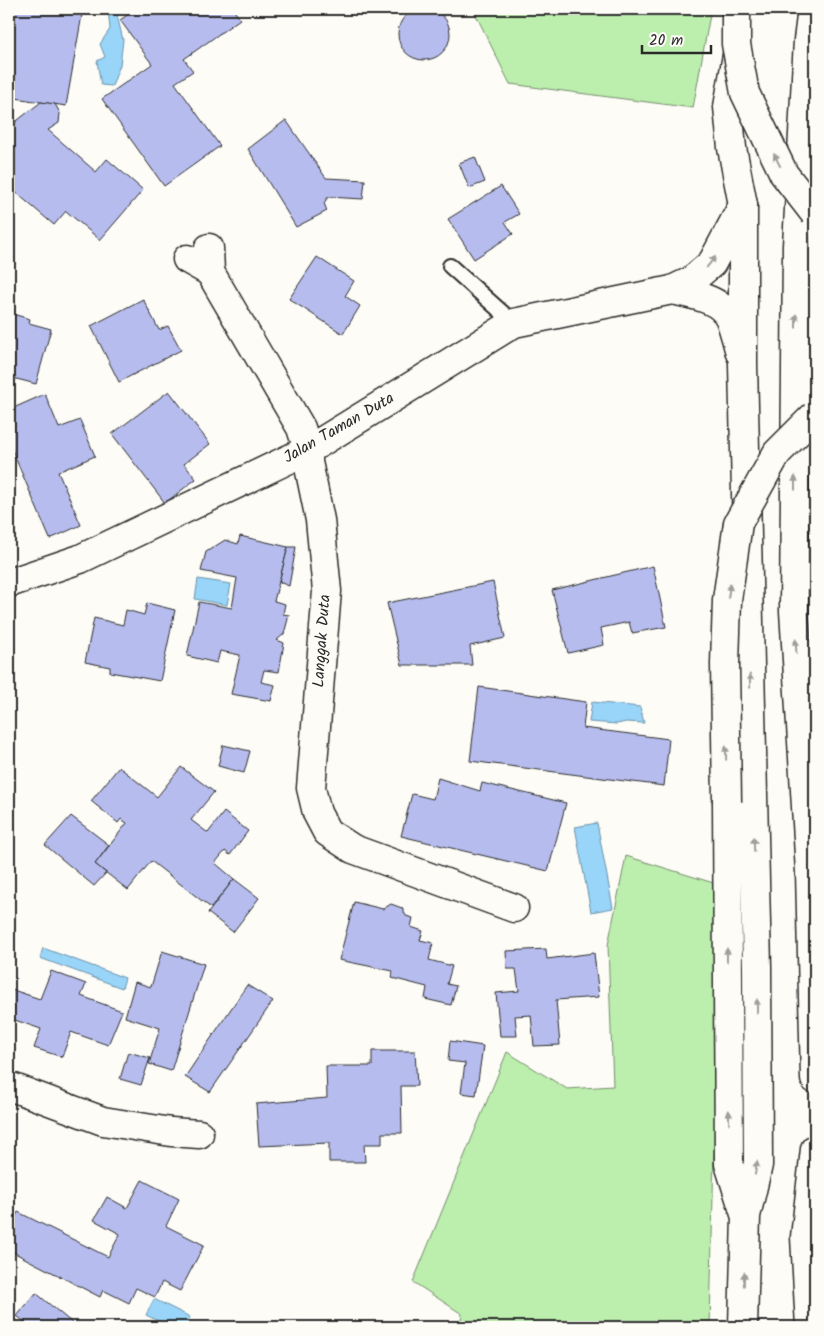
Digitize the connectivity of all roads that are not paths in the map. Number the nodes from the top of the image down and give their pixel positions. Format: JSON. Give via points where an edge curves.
{"nodes":[{"id":1,"x":736,"y":9,"type":"edge"},
{"id":2,"x":744,"y":9,"type":"edge"},
{"id":3,"x":812,"y":9,"type":"edge"},
{"id":4,"x":743,"y":204,"type":"junction"},
{"id":5,"x":815,"y":214,"type":"edge"},
{"id":6,"x":202,"y":260,"type":"dead end"},
{"id":7,"x":450,"y":266,"type":"dead end"},
{"id":8,"x":672,"y":290,"type":"junction"},
{"id":9,"x":514,"y":323,"type":"junction"},
{"id":10,"x":743,"y":364,"type":"junction"},
{"id":11,"x":815,"y":414,"type":"edge"},
{"id":12,"x":308,"y":450,"type":"junction"},
{"id":13,"x":9,"y":583,"type":"edge"},
{"id":14,"x":514,"y":908,"type":"dead end"},
{"id":15,"x":815,"y":1079,"type":"edge"},
{"id":16,"x":9,"y":1086,"type":"edge"},
{"id":17,"x":199,"y":1134,"type":"dead end"},
{"id":18,"x":815,"y":1149,"type":"edge"},
{"id":19,"x":746,"y":1216,"type":"junction"},
{"id":20,"x":743,"y":1327,"type":"edge"},
{"id":21,"x":810,"y":1327,"type":"edge"}],
"edges":[{"from":5,"to":1,"type":"main road","one_way":true,"bridge":true,"via":[[784,174],[745,93],[736,44]]},
{"from":2,"to":4,"type":"main road","via":[[728,107]]},
{"from":15,"to":3,"type":"main road","one_way":true,"via":[[810,872],[794,611],[797,246]]},
{"from":8,"to":4,"type":"main road","name":"Jalan Taman Duta","one_way":true,"via":[[692,281],[712,263]]},
{"from":4,"to":10,"type":"main road"},
{"from":6,"to":12,"type":"main road","name":"Langgak Duta","via":[[301,428]]},
{"from":7,"to":9,"type":"lane"},
{"from":8,"to":9,"type":"main road","name":"Jalan Taman Duta"},
{"from":8,"to":10,"type":"main road","name":"Jalan Taman Duta","via":[[705,297],[721,308],[729,317]]},
{"from":9,"to":12,"type":"main road","name":"Jalan Taman Duta"},
{"from":19,"to":10,"type":"main road","one_way":true,"via":[[758,1165]]},
{"from":19,"to":11,"type":"main road","one_way":true,"bridge":true,"via":[[730,1164],[725,655],[728,600],[738,523],[777,453]]},
{"from":12,"to":13,"type":"main road","name":"Jalan Taman Duta","via":[[80,558]]},
{"from":12,"to":14,"type":"main road","name":"Langgak Duta","via":[[320,520],[327,591],[311,788],[317,813],[327,832],[353,849]]},
{"from":16,"to":17,"type":"main road","via":[[102,1121]]},
{"from":18,"to":21,"type":"main road","via":[[805,1237]]},
{"from":20,"to":19,"type":"main road","one_way":true}]}
